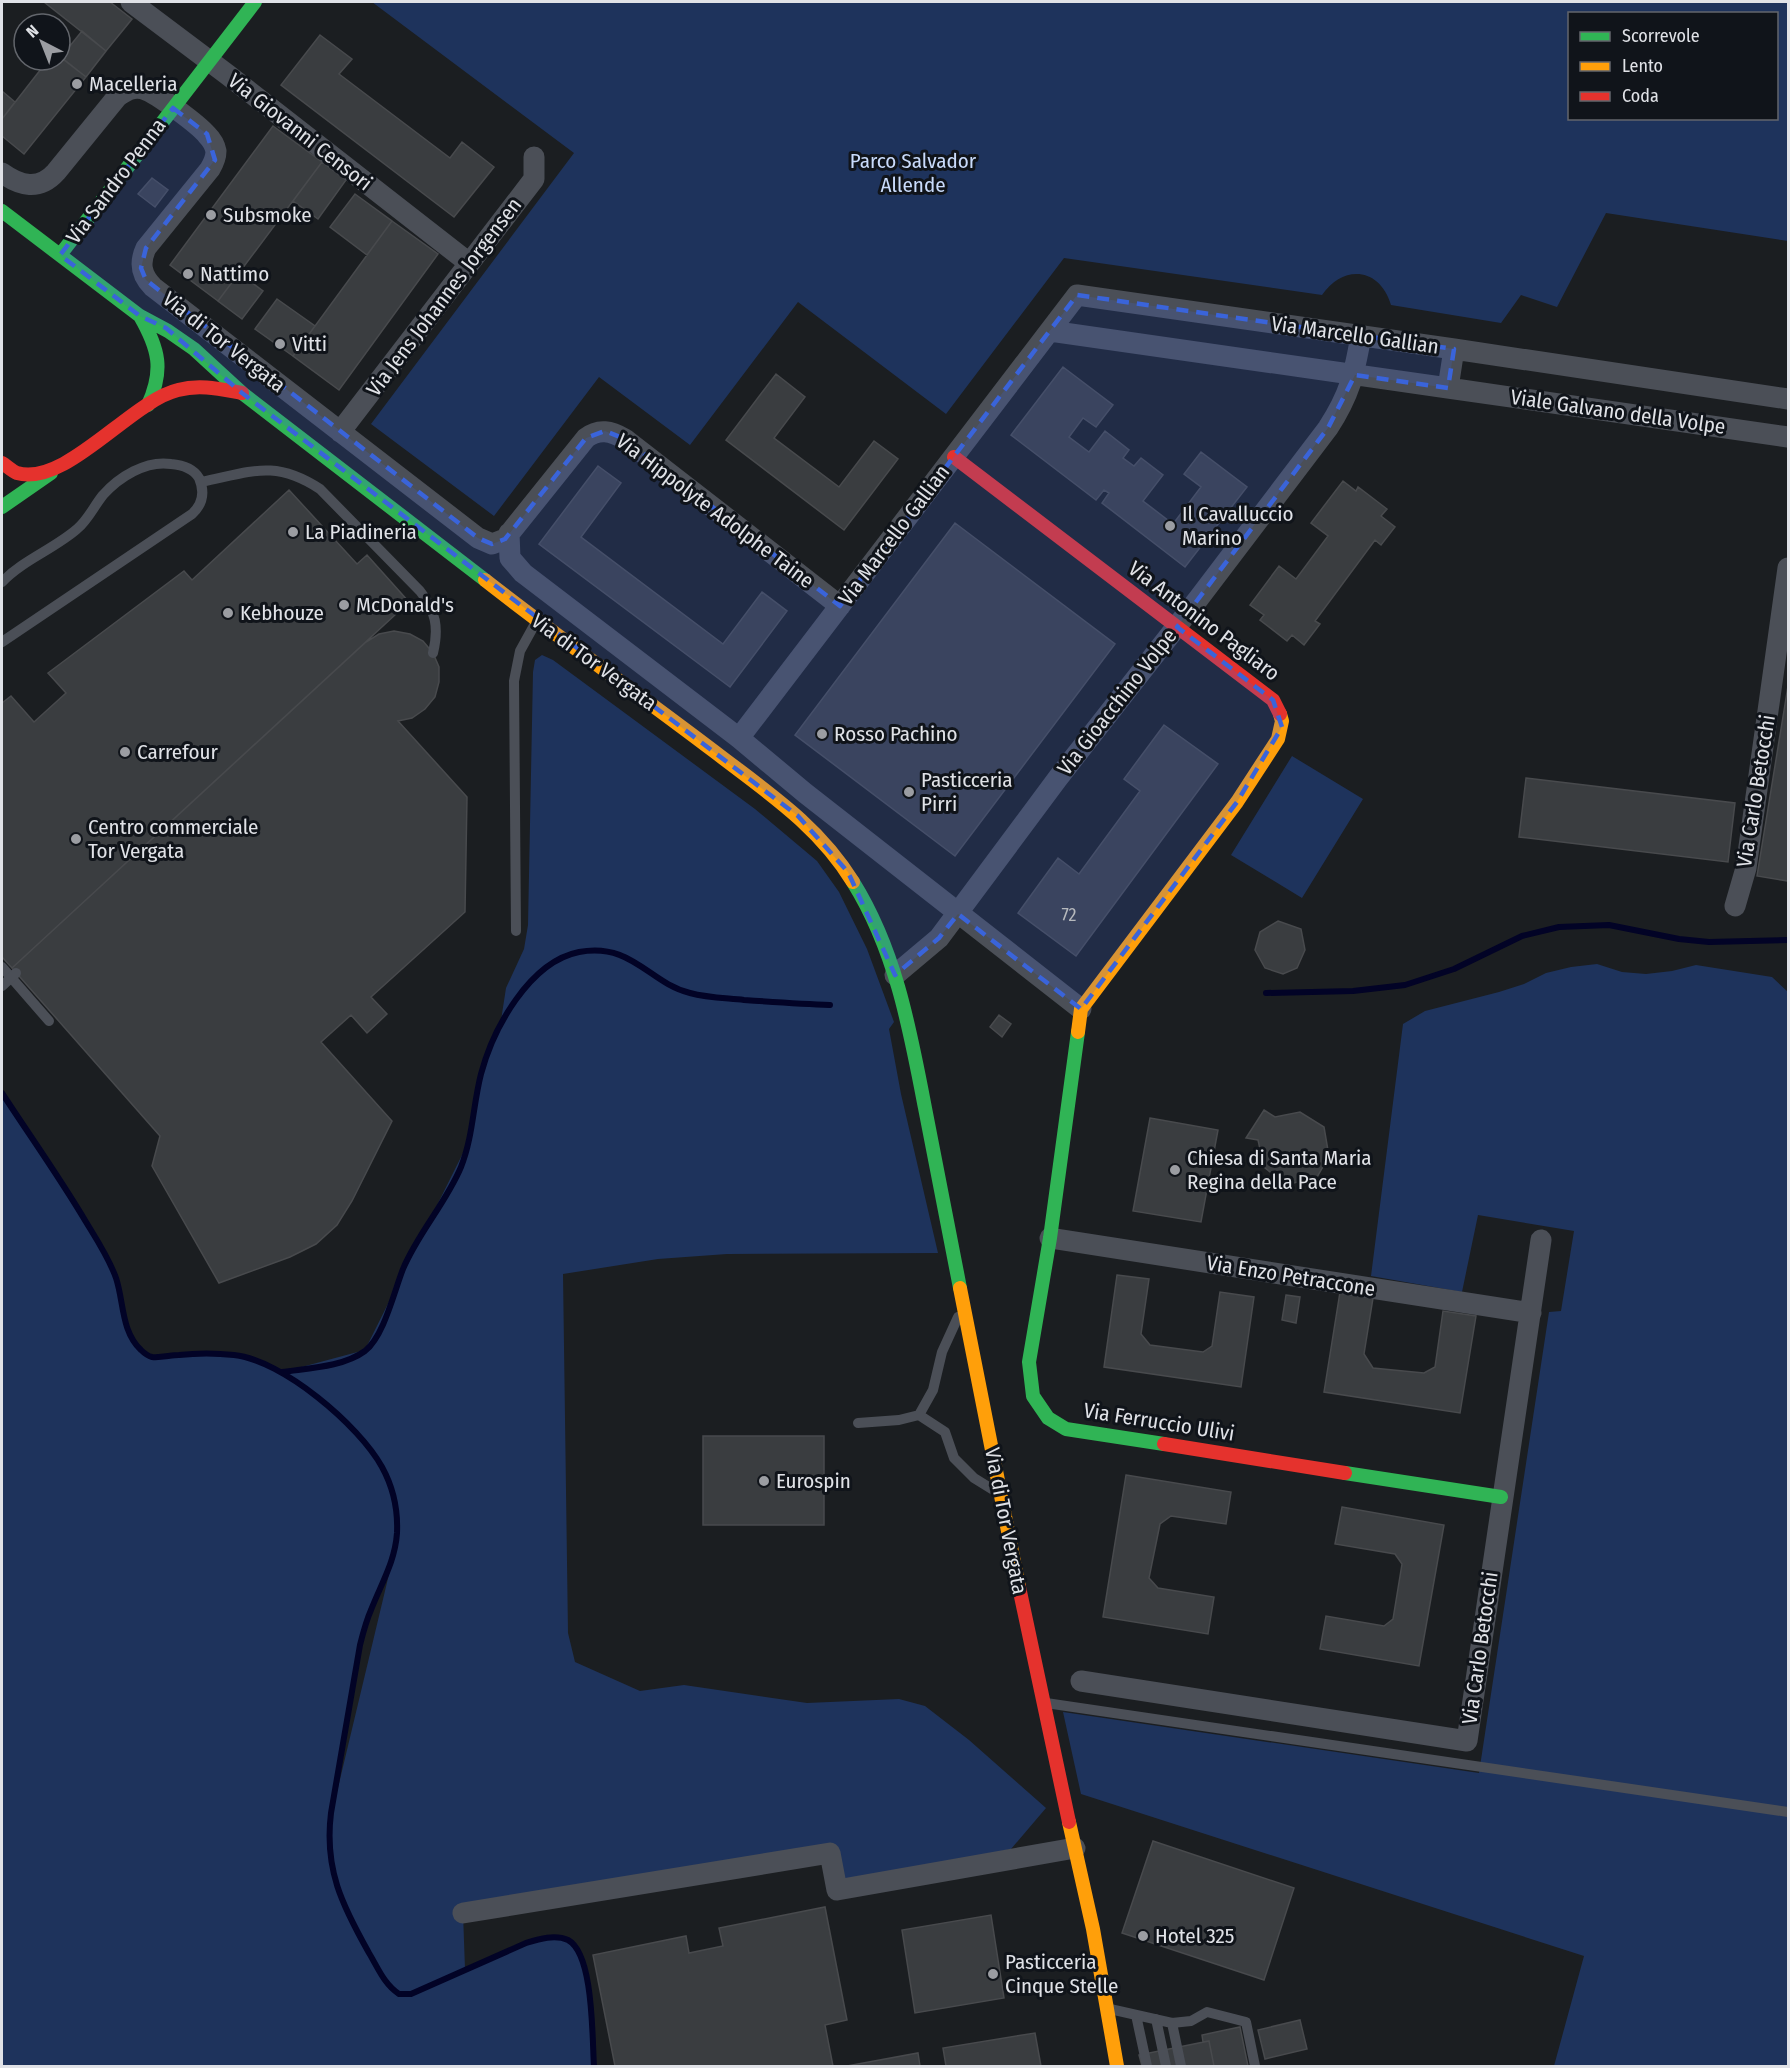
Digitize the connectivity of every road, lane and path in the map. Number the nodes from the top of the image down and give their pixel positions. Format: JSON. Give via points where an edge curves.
{"nodes":[{"id":1,"x":131,"y":2,"type":"edge"},
{"id":2,"x":255,"y":2,"type":"edge"},
{"id":3,"x":209,"y":61,"type":"junction"},
{"id":4,"x":172,"y":108,"type":"junction"},
{"id":5,"x":534,"y":157,"type":"dead end"},
{"id":6,"x":2,"y":173,"type":"edge"},
{"id":7,"x":2,"y":212,"type":"edge"},
{"id":8,"x":60,"y":255,"type":"junction"},
{"id":9,"x":142,"y":260,"type":"joint"},
{"id":10,"x":469,"y":263,"type":"junction"},
{"id":11,"x":140,"y":316,"type":"junction"},
{"id":12,"x":1050,"y":331,"type":"junction"},
{"id":13,"x":1361,"y":336,"type":"junction"},
{"id":14,"x":1454,"y":349,"type":"junction"},
{"id":15,"x":1354,"y":375,"type":"junction"},
{"id":16,"x":1448,"y":388,"type":"junction"},
{"id":17,"x":242,"y":393,"type":"junction"},
{"id":18,"x":1788,"y":399,"type":"edge"},
{"id":19,"x":148,"y":405,"type":"junction"},
{"id":20,"x":340,"y":432,"type":"junction"},
{"id":21,"x":1788,"y":437,"type":"edge"},
{"id":22,"x":954,"y":457,"type":"junction"},
{"id":23,"x":2,"y":463,"type":"edge"},
{"id":24,"x":58,"y":468,"type":"junction"},
{"id":25,"x":201,"y":482,"type":"junction"},
{"id":26,"x":2,"y":507,"type":"edge"},
{"id":27,"x":472,"y":532,"type":"junction"},
{"id":28,"x":501,"y":539,"type":"junction"},
{"id":29,"x":454,"y":555,"type":"junction"},
{"id":30,"x":1788,"y":568,"type":"edge"},
{"id":31,"x":2,"y":582,"type":"edge"},
{"id":32,"x":840,"y":606,"type":"junction"},
{"id":33,"x":537,"y":621,"type":"junction"},
{"id":34,"x":1177,"y":626,"type":"junction"},
{"id":35,"x":2,"y":642,"type":"edge"},
{"id":36,"x":433,"y":653,"type":"dead end"},
{"id":37,"x":739,"y":738,"type":"junction"},
{"id":38,"x":1735,"y":906,"type":"dead end"},
{"id":39,"x":958,"y":914,"type":"junction"},
{"id":40,"x":516,"y":932,"type":"dead end"},
{"id":41,"x":2,"y":967,"type":"edge"},
{"id":42,"x":16,"y":973,"type":"dead end"},
{"id":43,"x":896,"y":975,"type":"junction"},
{"id":44,"x":2,"y":986,"type":"edge"},
{"id":45,"x":1081,"y":1009,"type":"junction"},
{"id":46,"x":49,"y":1022,"type":"dead end"},
{"id":47,"x":1050,"y":1238,"type":"junction"},
{"id":48,"x":1540,"y":1240,"type":"dead end"},
{"id":49,"x":963,"y":1306,"type":"junction"},
{"id":50,"x":1531,"y":1313,"type":"junction"},
{"id":51,"x":919,"y":1415,"type":"junction"},
{"id":52,"x":858,"y":1424,"type":"dead end"},
{"id":53,"x":1000,"y":1494,"type":"junction"},
{"id":54,"x":1502,"y":1497,"type":"junction"},
{"id":55,"x":1082,"y":1681,"type":"dead end"},
{"id":56,"x":1043,"y":1702,"type":"junction"},
{"id":57,"x":1788,"y":1812,"type":"edge"},
{"id":58,"x":1075,"y":1848,"type":"junction"},
{"id":59,"x":463,"y":1912,"type":"dead end"},
{"id":60,"x":1107,"y":2008,"type":"junction"},
{"id":61,"x":1136,"y":2015,"type":"junction"},
{"id":62,"x":1156,"y":2019,"type":"junction"},
{"id":63,"x":1172,"y":2023,"type":"junction"},
{"id":64,"x":1117,"y":2067,"type":"edge"},
{"id":65,"x":1147,"y":2067,"type":"edge"},
{"id":66,"x":1166,"y":2067,"type":"edge"},
{"id":67,"x":1181,"y":2067,"type":"edge"},
{"id":68,"x":1256,"y":2067,"type":"edge"}],
"edges":[{"from":1,"to":3,"type":"street","name":"Via Giovanni Censori"},
{"from":2,"to":3,"type":"main road","name":"Via Sandro Penna"},
{"from":3,"to":4,"type":"main road","name":"Via Sandro Penna"},
{"from":3,"to":10,"type":"street","name":"Via Giovanni Censori"},
{"from":4,"to":6,"type":"street","name":"Via Sandro Penna","via":[[142,89],[123,92],[52,177],[32,186]]},
{"from":4,"to":8,"type":"main road","name":"Via Sandro Penna"},
{"from":4,"to":9,"type":"street","name":"Via Sandro Penna","via":[[207,134],[216,151],[215,160],[146,248]]},
{"from":5,"to":10,"type":"street","name":"Via Jens Johannes Jorgensen","via":[[534,179]]},
{"from":7,"to":8,"type":"main road","name":"Via di Tor Vergata"},
{"from":8,"to":11,"type":"main road","name":"Via di Tor Vergata"},
{"from":9,"to":20,"type":"street","name":"Via di Tor Vergata","via":[[143,275],[153,287]]},
{"from":10,"to":20,"type":"street","name":"Via Jens Johannes Jorgensen"},
{"from":11,"to":17,"type":"main road","name":"Via di Tor Vergata","via":[[166,328]]},
{"from":11,"to":19,"type":"main road","name":"Via di Tor Vergata","via":[[153,336],[159,358],[158,381]]},
{"from":12,"to":13,"type":"street","name":"Via Marcello Gallian","via":[[1077,295]]},
{"from":12,"to":15,"type":"street","name":"Via Marcello Gallian"},
{"from":12,"to":22,"type":"street","name":"Via Marcello Gallian"},
{"from":13,"to":14,"type":"street","name":"Via Marcello Gallian"},
{"from":13,"to":15,"type":"street","name":"Via Gioacchino Volpe"},
{"from":14,"to":16,"type":"street","name":"Via Marcello Gallian"},
{"from":14,"to":18,"type":"street","name":"Viale Galvano della Volpe"},
{"from":15,"to":16,"type":"street","name":"Via Marcello Gallian"},
{"from":15,"to":34,"type":"street","name":"Via Gioacchino Volpe","via":[[1328,428]]},
{"from":16,"to":21,"type":"street","name":"Viale Galvano della Volpe"},
{"from":17,"to":19,"type":"main road","name":"Via di Tor Vergata","via":[[195,386],[176,390]]},
{"from":17,"to":29,"type":"main road","name":"Via di Tor Vergata"},
{"from":19,"to":24,"type":"main road","name":"Via di Tor Vergata"},
{"from":20,"to":27,"type":"street","name":"Via di Tor Vergata"},
{"from":22,"to":32,"type":"street","name":"Via Marcello Gallian"},
{"from":22,"to":34,"type":"main road","name":"Via Antonino Pagliaro"},
{"from":23,"to":24,"type":"main road","name":"Via di Tor Vergata","via":[[23,474]]},
{"from":24,"to":26,"type":"main road"},
{"from":25,"to":31,"type":"lane","via":[[191,469],[167,463],[131,473],[107,491],[77,529]]},
{"from":25,"to":35,"type":"lane","via":[[202,497],[192,514]]},
{"from":25,"to":36,"type":"lane","via":[[272,469],[320,489],[430,604],[436,620]]},
{"from":27,"to":28,"type":"street","name":"Via di Tor Vergata","via":[[484,542]]},
{"from":27,"to":29,"type":"street"},
{"from":28,"to":32,"type":"street","name":"Via Hippolyte Adolphe Taine","via":[[586,438],[597,431],[615,433]]},
{"from":28,"to":37,"type":"street","name":"Via di Tor Vergata","via":[[523,573]]},
{"from":29,"to":33,"type":"main road","name":"Via di Tor Vergata"},
{"from":30,"to":38,"type":"street","name":"Via Carlo Betocchi","via":[[1746,868]]},
{"from":32,"to":37,"type":"street","name":"Via Marcello Gallian"},
{"from":33,"to":40,"type":"lane","via":[[520,651],[514,681]]},
{"from":33,"to":43,"type":"main road","name":"Via di Tor Vergata","via":[[781,802],[825,842],[863,898]]},
{"from":34,"to":39,"type":"street","name":"Via Gioacchino Volpe"},
{"from":34,"to":45,"type":"main road","name":"Via Antonino Pagliaro","via":[[1273,700],[1282,727],[1237,802]]},
{"from":37,"to":39,"type":"street","name":"Via di Tor Vergata"},
{"from":39,"to":43,"type":"street","via":[[939,938]]},
{"from":39,"to":45,"type":"street","name":"Via di Tor Vergata"},
{"from":41,"to":46,"type":"lane"},
{"from":42,"to":44,"type":"lane","bridge":true},
{"from":43,"to":49,"type":"main road","name":"Via di Tor Vergata"},
{"from":45,"to":47,"type":"main road","name":"Via Ferruccio Ulivi"},
{"from":47,"to":50,"type":"street","name":"Via Enzo Petraccone"},
{"from":47,"to":54,"type":"main road","name":"Via Ferruccio Ulivi","via":[[1029,1362],[1033,1396],[1048,1418],[1066,1429]]},
{"from":48,"to":50,"type":"street","name":"Via Carlo Betocchi"},
{"from":49,"to":51,"type":"lane","via":[[942,1352],[933,1390]]},
{"from":49,"to":53,"type":"main road","name":"Via di Tor Vergata"},
{"from":50,"to":54,"type":"street","name":"Via Carlo Betocchi"},
{"from":51,"to":52,"type":"lane"},
{"from":51,"to":53,"type":"lane","via":[[945,1432],[954,1458],[965,1470]]},
{"from":53,"to":56,"type":"main road","name":"Via di Tor Vergata"},
{"from":54,"to":55,"type":"street","name":"Via Carlo Betocchi","via":[[1467,1741]]},
{"from":56,"to":57,"type":"lane"},
{"from":56,"to":58,"type":"main road","name":"Via di Tor Vergata"},
{"from":58,"to":59,"type":"street","via":[[837,1890],[830,1853]]},
{"from":58,"to":60,"type":"main road","name":"Via di Tor Vergata"},
{"from":60,"to":61,"type":"lane"},
{"from":60,"to":64,"type":"main road","name":"Via di Tor Vergata"},
{"from":61,"to":62,"type":"lane"},
{"from":61,"to":65,"type":"lane"},
{"from":62,"to":63,"type":"lane"},
{"from":62,"to":66,"type":"lane"},
{"from":63,"to":67,"type":"lane"},
{"from":63,"to":68,"type":"lane","via":[[1191,2021],[1207,2012],[1246,2022]]}]}
